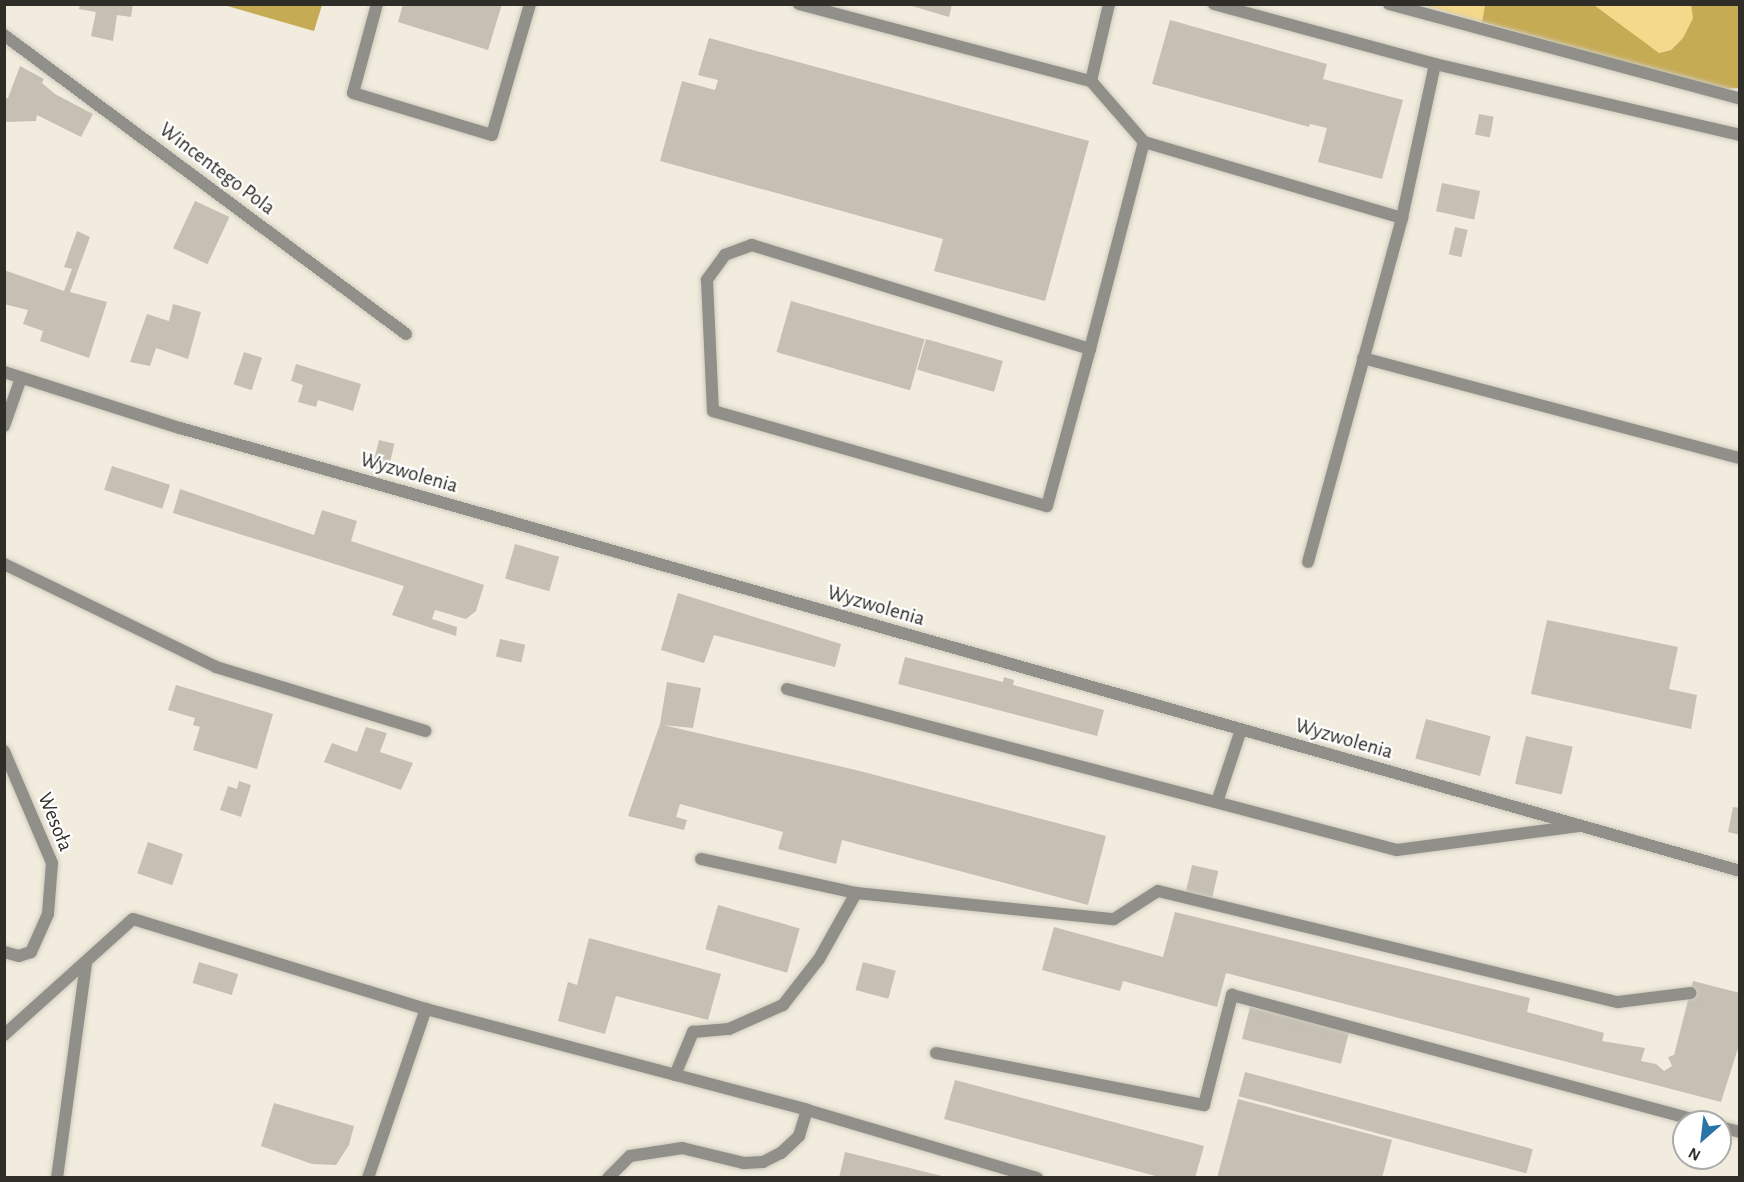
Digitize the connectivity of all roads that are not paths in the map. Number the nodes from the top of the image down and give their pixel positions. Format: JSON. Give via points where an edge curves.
{"nodes":[{"id":1,"x":377,"y":4,"type":"edge"},
{"id":2,"x":530,"y":4,"type":"edge"},
{"id":3,"x":800,"y":4,"type":"edge"},
{"id":4,"x":1109,"y":4,"type":"edge"},
{"id":5,"x":1214,"y":4,"type":"edge"},
{"id":6,"x":1389,"y":4,"type":"edge"},
{"id":7,"x":4,"y":35,"type":"edge"},
{"id":8,"x":1436,"y":64,"type":"junction"},
{"id":9,"x":1091,"y":81,"type":"junction"},
{"id":10,"x":1740,"y":99,"type":"edge"},
{"id":11,"x":1740,"y":135,"type":"edge"},
{"id":12,"x":1144,"y":142,"type":"junction"},
{"id":13,"x":1402,"y":218,"type":"junction"},
{"id":14,"x":405,"y":334,"type":"dead end"},
{"id":15,"x":1090,"y":350,"type":"junction"},
{"id":16,"x":1363,"y":358,"type":"junction"},
{"id":17,"x":4,"y":372,"type":"edge"},
{"id":18,"x":21,"y":378,"type":"junction"},
{"id":19,"x":4,"y":426,"type":"edge"},
{"id":20,"x":1740,"y":458,"type":"edge"},
{"id":21,"x":1308,"y":562,"type":"dead end"},
{"id":22,"x":4,"y":564,"type":"edge"},
{"id":23,"x":787,"y":689,"type":"dead end"},
{"id":24,"x":1241,"y":729,"type":"junction"},
{"id":25,"x":425,"y":731,"type":"dead end"},
{"id":26,"x":4,"y":751,"type":"edge"},
{"id":27,"x":1217,"y":802,"type":"junction"},
{"id":28,"x":1580,"y":826,"type":"junction"},
{"id":29,"x":701,"y":858,"type":"dead end"},
{"id":30,"x":1740,"y":871,"type":"edge"},
{"id":31,"x":856,"y":893,"type":"junction"},
{"id":32,"x":4,"y":952,"type":"edge"},
{"id":33,"x":86,"y":963,"type":"junction"},
{"id":34,"x":1690,"y":993,"type":"dead end"},
{"id":35,"x":426,"y":1009,"type":"junction"},
{"id":36,"x":4,"y":1035,"type":"edge"},
{"id":37,"x":936,"y":1053,"type":"dead end"},
{"id":38,"x":675,"y":1075,"type":"junction"},
{"id":39,"x":807,"y":1110,"type":"junction"},
{"id":40,"x":1672,"y":1114,"type":"edge"},
{"id":41,"x":57,"y":1178,"type":"edge"},
{"id":42,"x":368,"y":1178,"type":"edge"},
{"id":43,"x":608,"y":1178,"type":"edge"},
{"id":44,"x":1037,"y":1178,"type":"edge"}],
"edges":[{"from":1,"to":2,"type":"street","via":[[352,93],[492,135]]},
{"from":3,"to":9,"type":"street"},
{"from":4,"to":9,"type":"street"},
{"from":5,"to":8,"type":"street"},
{"from":6,"to":10,"type":"street"},
{"from":7,"to":14,"type":"street","name":"Wincentego Pola"},
{"from":8,"to":11,"type":"street"},
{"from":8,"to":13,"type":"street"},
{"from":9,"to":12,"type":"street"},
{"from":12,"to":13,"type":"street"},
{"from":12,"to":15,"type":"street"},
{"from":13,"to":16,"type":"street"},
{"from":15,"to":15,"type":"street","via":[[1047,506],[713,411],[707,280],[725,255],[752,245]]},
{"from":16,"to":20,"type":"street"},
{"from":16,"to":21,"type":"street"},
{"from":17,"to":18,"type":"street","name":"Wyzwolenia"},
{"from":18,"to":19,"type":"street"},
{"from":18,"to":24,"type":"street","name":"Wyzwolenia","via":[[180,428]]},
{"from":22,"to":25,"type":"street","via":[[216,667]]},
{"from":23,"to":27,"type":"street"},
{"from":24,"to":27,"type":"street"},
{"from":24,"to":28,"type":"street","name":"Wyzwolenia"},
{"from":26,"to":32,"type":"street","name":"Wesoła","via":[[52,863],[48,914],[31,952],[19,956]]},
{"from":27,"to":28,"type":"street","via":[[1397,850]]},
{"from":28,"to":30,"type":"street","name":"Wyzwolenia"},
{"from":29,"to":31,"type":"street"},
{"from":31,"to":34,"type":"street","via":[[1114,919],[1158,891],[1618,1002]]},
{"from":31,"to":38,"type":"street","via":[[819,959],[783,1005],[729,1029],[693,1032]]},
{"from":33,"to":35,"type":"street","via":[[133,919]]},
{"from":33,"to":36,"type":"street"},
{"from":33,"to":41,"type":"street"},
{"from":35,"to":38,"type":"street"},
{"from":35,"to":42,"type":"street"},
{"from":37,"to":40,"type":"street","via":[[1204,1105],[1232,995]]},
{"from":38,"to":39,"type":"street"},
{"from":39,"to":43,"type":"street","via":[[799,1136],[764,1162],[744,1163],[682,1148],[630,1156]]},
{"from":39,"to":44,"type":"street"}]}
